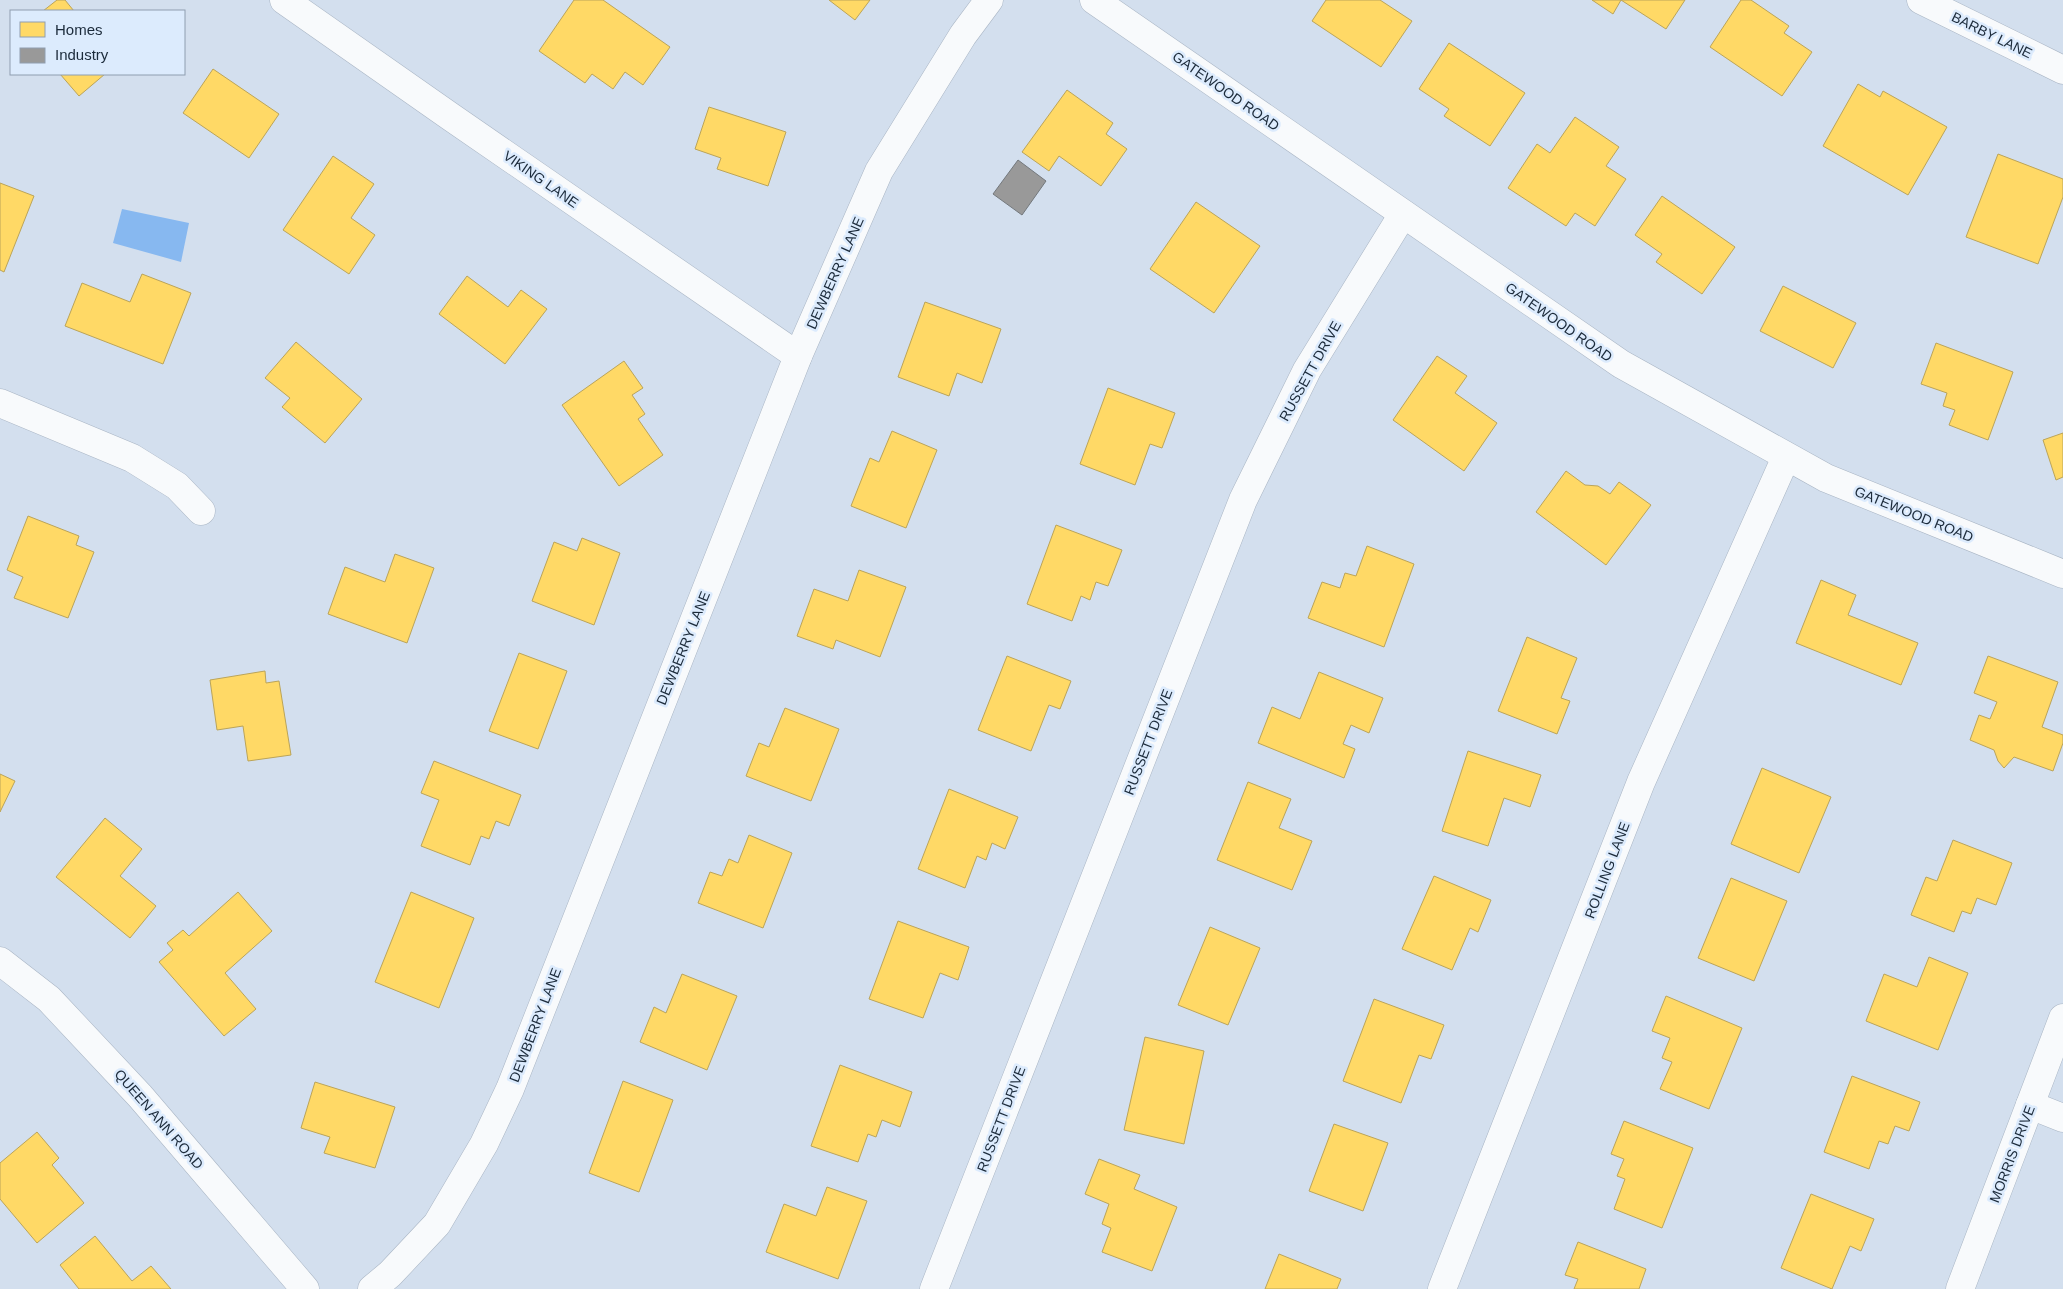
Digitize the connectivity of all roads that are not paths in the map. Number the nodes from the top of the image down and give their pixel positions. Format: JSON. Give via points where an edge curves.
{"nodes":[{"id":1,"x":284,"y":0,"type":"edge"},
{"id":2,"x":989,"y":0,"type":"edge"},
{"id":3,"x":1094,"y":0,"type":"edge"},
{"id":4,"x":1921,"y":0,"type":"edge"},
{"id":5,"x":2063,"y":70,"type":"edge"},
{"id":6,"x":1403,"y":214,"type":"junction"},
{"id":7,"x":798,"y":356,"type":"junction"},
{"id":8,"x":0,"y":403,"type":"edge"},
{"id":9,"x":1786,"y":457,"type":"junction"},
{"id":10,"x":201,"y":510,"type":"dead end"},
{"id":11,"x":2063,"y":574,"type":"edge"},
{"id":12,"x":0,"y":961,"type":"edge"},
{"id":13,"x":2063,"y":1018,"type":"edge"},
{"id":14,"x":2030,"y":1105,"type":"junction"},
{"id":15,"x":2063,"y":1118,"type":"edge"},
{"id":16,"x":305,"y":1289,"type":"edge"},
{"id":17,"x":372,"y":1289,"type":"edge"},
{"id":18,"x":934,"y":1289,"type":"edge"},
{"id":19,"x":1442,"y":1289,"type":"edge"},
{"id":20,"x":1960,"y":1289,"type":"edge"}],
"edges":[{"from":1,"to":7,"type":"street","name":"VIKING LANE"},
{"from":2,"to":7,"type":"street","name":"DEWBERRY LANE","via":[[879,171]]},
{"from":3,"to":6,"type":"street","name":"GATEWOOD ROAD"},
{"from":4,"to":5,"type":"street","name":"BARBY LANE"},
{"from":6,"to":9,"type":"street","name":"GATEWOOD ROAD","via":[[1621,364]]},
{"from":6,"to":18,"type":"street","name":"RUSSETT DRIVE","via":[[1307,370],[1243,500]]},
{"from":7,"to":17,"type":"street","name":"DEWBERRY LANE","via":[[510,1089],[484,1144],[437,1224]]},
{"from":8,"to":10,"type":"street","via":[[132,458],[177,486]]},
{"from":9,"to":11,"type":"street","name":"GATEWOOD ROAD","via":[[1826,478]]},
{"from":9,"to":19,"type":"street","name":"ROLLING LANE","via":[[1641,782]]},
{"from":12,"to":16,"type":"street","name":"QUEEN ANN ROAD","via":[[48,999],[140,1096]]},
{"from":13,"to":14,"type":"street","name":"MORRIS DRIVE"},
{"from":14,"to":15,"type":"street"},
{"from":14,"to":20,"type":"street","name":"MORRIS DRIVE"}]}
